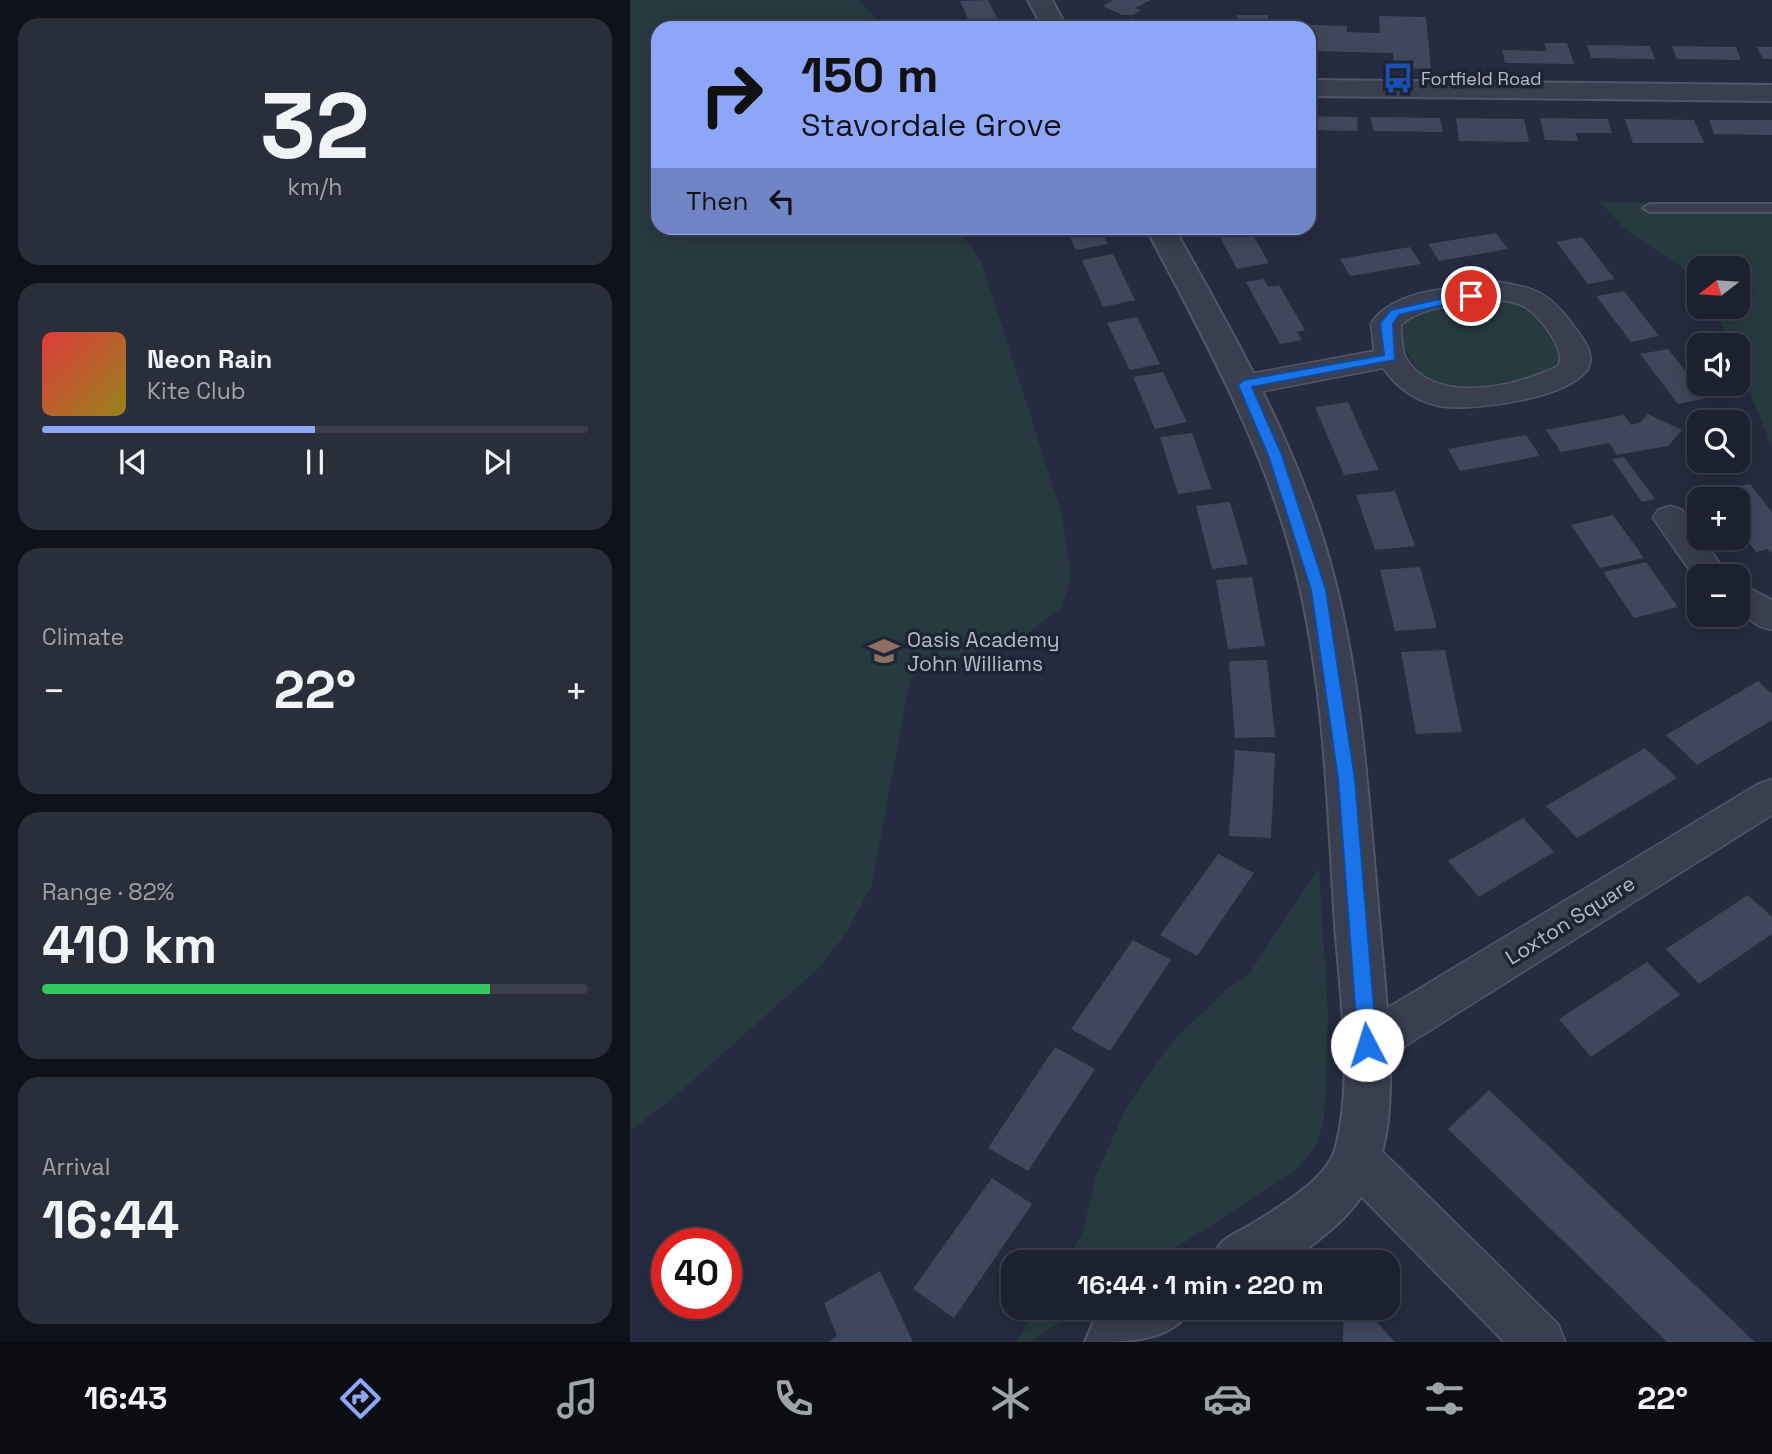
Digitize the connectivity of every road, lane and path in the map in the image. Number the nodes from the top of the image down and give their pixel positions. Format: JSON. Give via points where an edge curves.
{"nodes":[{"id":1,"x":1040,"y":0,"type":"edge"},
{"id":2,"x":1051,"y":21,"type":"edge"},
{"id":3,"x":1316,"y":89,"type":"edge"},
{"id":4,"x":1772,"y":93,"type":"edge"},
{"id":5,"x":1650,"y":208,"type":"dead end"},
{"id":6,"x":1772,"y":208,"type":"edge"},
{"id":7,"x":1164,"y":235,"type":"edge"},
{"id":8,"x":1391,"y":357,"type":"junction"},
{"id":9,"x":1244,"y":385,"type":"junction"},
{"id":10,"x":1670,"y":518,"type":"dead end"},
{"id":11,"x":1703,"y":564,"type":"edge"},
{"id":12,"x":1750,"y":603,"type":"edge"},
{"id":13,"x":1772,"y":617,"type":"edge"},
{"id":14,"x":1772,"y":795,"type":"edge"},
{"id":15,"x":1367,"y":1045,"type":"junction"},
{"id":16,"x":1357,"y":1159,"type":"junction"},
{"id":17,"x":1256,"y":1250,"type":"edge"},
{"id":18,"x":1146,"y":1320,"type":"edge"},
{"id":19,"x":1112,"y":1342,"type":"edge"},
{"id":20,"x":1541,"y":1342,"type":"edge"}],
"edges":[{"from":1,"to":2,"type":"street"},
{"from":3,"to":4,"type":"street"},
{"from":5,"to":6,"type":"lane"},
{"from":7,"to":9,"type":"street"},
{"from":8,"to":8,"type":"street","via":[[1386,323],[1395,313],[1498,291],[1521,294],[1541,304],[1575,351],[1576,364],[1571,374],[1553,382],[1462,399],[1436,396],[1411,380]]},
{"from":8,"to":9,"type":"street"},
{"from":9,"to":15,"type":"street","via":[[1275,455],[1319,590],[1347,779]]},
{"from":10,"to":11,"type":"street"},
{"from":12,"to":13,"type":"street"},
{"from":14,"to":15,"type":"street","name":"Loxton Square"},
{"from":15,"to":16,"type":"street","via":[[1366,1104]]},
{"from":16,"to":17,"type":"street","via":[[1334,1194]]},
{"from":16,"to":20,"type":"street"},
{"from":18,"to":19,"type":"street"}]}
